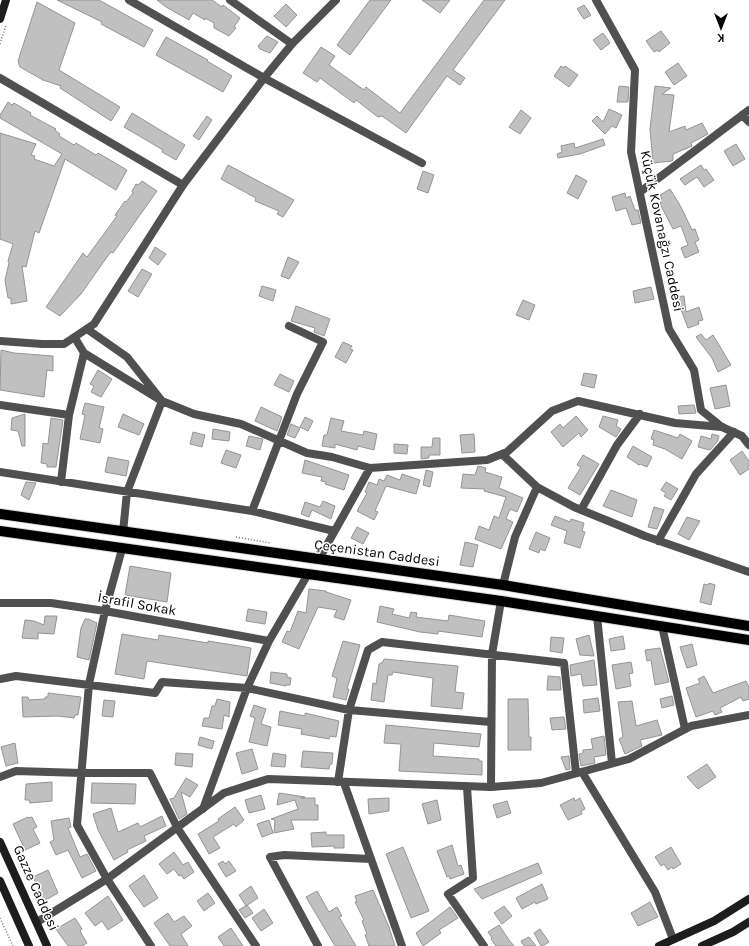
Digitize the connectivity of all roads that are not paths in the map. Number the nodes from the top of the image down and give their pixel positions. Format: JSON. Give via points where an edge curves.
{"nodes":[{"id":1,"x":6,"y":0,"type":"edge"},
{"id":2,"x":130,"y":0,"type":"edge"},
{"id":3,"x":230,"y":0,"type":"edge"},
{"id":4,"x":336,"y":0,"type":"edge"},
{"id":5,"x":596,"y":0,"type":"edge"},
{"id":6,"x":0,"y":19,"type":"edge"},
{"id":7,"x":292,"y":44,"type":"junction"},
{"id":8,"x":0,"y":78,"type":"edge"},
{"id":9,"x":264,"y":78,"type":"junction"},
{"id":10,"x":746,"y":113,"type":"edge"},
{"id":11,"x":749,"y":122,"type":"edge"},
{"id":12,"x":422,"y":163,"type":"dead end"},
{"id":13,"x":183,"y":185,"type":"junction"},
{"id":14,"x":640,"y":192,"type":"junction"},
{"id":15,"x":289,"y":326,"type":"dead end"},
{"id":16,"x":87,"y":329,"type":"junction"},
{"id":17,"x":75,"y":338,"type":"junction"},
{"id":18,"x":0,"y":341,"type":"edge"},
{"id":19,"x":84,"y":353,"type":"junction"},
{"id":20,"x":162,"y":401,"type":"junction"},
{"id":21,"x":0,"y":405,"type":"edge"},
{"id":22,"x":640,"y":414,"type":"junction"},
{"id":23,"x":69,"y":415,"type":"junction"},
{"id":24,"x":722,"y":427,"type":"junction"},
{"id":25,"x":734,"y":432,"type":"junction"},
{"id":26,"x":279,"y":441,"type":"junction"},
{"id":27,"x":749,"y":445,"type":"edge"},
{"id":28,"x":502,"y":454,"type":"junction"},
{"id":29,"x":370,"y":468,"type":"junction"},
{"id":30,"x":0,"y":472,"type":"edge"},
{"id":31,"x":61,"y":482,"type":"junction"},
{"id":32,"x":537,"y":487,"type":"junction"},
{"id":33,"x":127,"y":492,"type":"junction"},
{"id":34,"x":581,"y":510,"type":"junction"},
{"id":35,"x":252,"y":511,"type":"junction"},
{"id":36,"x":0,"y":514,"type":"edge"},
{"id":37,"x":0,"y":531,"type":"edge"},
{"id":38,"x":334,"y":531,"type":"junction"},
{"id":39,"x":123,"y":532,"type":"junction"},
{"id":40,"x":658,"y":541,"type":"junction"},
{"id":41,"x":122,"y":549,"type":"junction"},
{"id":42,"x":319,"y":559,"type":"junction"},
{"id":43,"x":749,"y":572,"type":"edge"},
{"id":44,"x":308,"y":574,"type":"junction"},
{"id":45,"x":503,"y":585,"type":"junction"},
{"id":46,"x":501,"y":601,"type":"junction"},
{"id":47,"x":0,"y":603,"type":"edge"},
{"id":48,"x":105,"y":611,"type":"junction"},
{"id":49,"x":597,"y":616,"type":"junction"},
{"id":50,"x":662,"y":626,"type":"junction"},
{"id":51,"x":749,"y":626,"type":"edge"},
{"id":52,"x":269,"y":640,"type":"junction"},
{"id":53,"x":749,"y":640,"type":"edge"},
{"id":54,"x":492,"y":654,"type":"junction"},
{"id":55,"x":0,"y":679,"type":"edge"},
{"id":56,"x":89,"y":684,"type":"junction"},
{"id":57,"x":247,"y":688,"type":"junction"},
{"id":58,"x":349,"y":710,"type":"junction"},
{"id":59,"x":749,"y":714,"type":"edge"},
{"id":60,"x":491,"y":722,"type":"junction"},
{"id":61,"x":685,"y":729,"type":"junction"},
{"id":62,"x":612,"y":763,"type":"junction"},
{"id":63,"x":579,"y":772,"type":"junction"},
{"id":64,"x":81,"y":773,"type":"junction"},
{"id":65,"x":0,"y":776,"type":"edge"},
{"id":66,"x":341,"y":782,"type":"junction"},
{"id":67,"x":467,"y":787,"type":"junction"},
{"id":68,"x":491,"y":788,"type":"junction"},
{"id":69,"x":203,"y":809,"type":"junction"},
{"id":70,"x":178,"y":829,"type":"junction"},
{"id":71,"x":0,"y":842,"type":"edge"},
{"id":72,"x":371,"y":859,"type":"junction"},
{"id":73,"x":107,"y":879,"type":"junction"},
{"id":74,"x":0,"y":881,"type":"edge"},
{"id":75,"x":749,"y":899,"type":"edge"},
{"id":76,"x":37,"y":922,"type":"junction"},
{"id":77,"x":749,"y":922,"type":"edge"},
{"id":78,"x":673,"y":939,"type":"junction"},
{"id":79,"x":29,"y":946,"type":"edge"},
{"id":80,"x":47,"y":946,"type":"edge"},
{"id":81,"x":151,"y":946,"type":"edge"},
{"id":82,"x":256,"y":946,"type":"edge"},
{"id":83,"x":318,"y":946,"type":"edge"},
{"id":84,"x":402,"y":946,"type":"edge"},
{"id":85,"x":484,"y":946,"type":"edge"},
{"id":86,"x":659,"y":946,"type":"edge"},
{"id":87,"x":702,"y":946,"type":"edge"}],
"edges":[{"from":1,"to":6,"type":"main road"},
{"from":2,"to":9,"type":"street"},
{"from":3,"to":7,"type":"street"},
{"from":4,"to":7,"type":"street"},
{"from":5,"to":14,"type":"street","name":"Küçük Kovanağzı Caddesi","via":[[635,70],[631,152]]},
{"from":7,"to":9,"type":"street"},
{"from":8,"to":13,"type":"street"},
{"from":9,"to":12,"type":"street"},
{"from":9,"to":13,"type":"street"},
{"from":10,"to":11,"type":"street"},
{"from":10,"to":14,"type":"street"},
{"from":13,"to":16,"type":"street","via":[[94,324]]},
{"from":14,"to":24,"type":"street","name":"Küçük Kovanağzı Caddesi","via":[[668,329],[694,370],[701,410]]},
{"from":15,"to":26,"type":"street","via":[[323,342],[297,394]]},
{"from":16,"to":17,"type":"street"},
{"from":16,"to":20,"type":"street","via":[[127,357]]},
{"from":17,"to":18,"type":"street","via":[[64,344]]},
{"from":17,"to":19,"type":"street"},
{"from":19,"to":20,"type":"street"},
{"from":19,"to":23,"type":"street"},
{"from":20,"to":26,"type":"street","via":[[194,414],[241,424]]},
{"from":20,"to":33,"type":"street"},
{"from":21,"to":23,"type":"street"},
{"from":22,"to":24,"type":"street","via":[[675,423]]},
{"from":22,"to":28,"type":"street","via":[[578,401],[552,412]]},
{"from":22,"to":34,"type":"street","via":[[617,445]]},
{"from":23,"to":31,"type":"street"},
{"from":24,"to":25,"type":"street","name":"Küçük Kovanağzı Caddesi"},
{"from":25,"to":27,"type":"street","name":"Küçük Kovanağzı Caddesi","via":[[742,436]]},
{"from":25,"to":40,"type":"street","via":[[696,474]]},
{"from":26,"to":29,"type":"street","via":[[307,453]]},
{"from":26,"to":35,"type":"street"},
{"from":28,"to":29,"type":"street","via":[[487,460]]},
{"from":28,"to":32,"type":"street"},
{"from":29,"to":38,"type":"street"},
{"from":30,"to":31,"type":"street"},
{"from":31,"to":33,"type":"street"},
{"from":32,"to":34,"type":"street"},
{"from":32,"to":45,"type":"street","via":[[515,537]]},
{"from":33,"to":35,"type":"street"},
{"from":33,"to":39,"type":"street"},
{"from":34,"to":40,"type":"street"},
{"from":35,"to":38,"type":"street"},
{"from":36,"to":39,"type":"main road","name":"Çeçenistan Caddesi"},
{"from":37,"to":41,"type":"main road"},
{"from":38,"to":42,"type":"street"},
{"from":39,"to":42,"type":"main road","name":"Çeçenistan Caddesi"},
{"from":40,"to":43,"type":"street"},
{"from":41,"to":44,"type":"main road"},
{"from":41,"to":48,"type":"street"},
{"from":42,"to":45,"type":"main road","name":"Çeçenistan Caddesi"},
{"from":44,"to":46,"type":"main road"},
{"from":44,"to":52,"type":"street"},
{"from":45,"to":51,"type":"main road","name":"Çeçenistan Caddesi"},
{"from":46,"to":49,"type":"main road"},
{"from":46,"to":54,"type":"street"},
{"from":47,"to":48,"type":"street","name":"İsrafil Sokak","via":[[51,603]]},
{"from":48,"to":52,"type":"street","name":"İsrafil Sokak"},
{"from":48,"to":56,"type":"street"},
{"from":49,"to":50,"type":"main road"},
{"from":49,"to":62,"type":"street"},
{"from":50,"to":53,"type":"main road"},
{"from":50,"to":61,"type":"street"},
{"from":52,"to":57,"type":"street"},
{"from":54,"to":58,"type":"street","via":[[382,642],[368,650]]},
{"from":54,"to":60,"type":"street"},
{"from":54,"to":63,"type":"street","via":[[564,663]]},
{"from":55,"to":56,"type":"street","via":[[16,676]]},
{"from":56,"to":57,"type":"street","via":[[155,693],[162,682]]},
{"from":56,"to":64,"type":"street"},
{"from":57,"to":58,"type":"street"},
{"from":57,"to":69,"type":"street"},
{"from":58,"to":60,"type":"street"},
{"from":58,"to":66,"type":"street"},
{"from":59,"to":61,"type":"street"},
{"from":60,"to":68,"type":"street"},
{"from":61,"to":62,"type":"street","via":[[629,759]]},
{"from":62,"to":63,"type":"street"},
{"from":63,"to":68,"type":"street","via":[[541,782]]},
{"from":63,"to":78,"type":"street","via":[[655,892]]},
{"from":64,"to":65,"type":"street","via":[[16,771]]},
{"from":64,"to":70,"type":"street","via":[[150,773]]},
{"from":64,"to":73,"type":"street","via":[[77,825]]},
{"from":66,"to":67,"type":"street"},
{"from":66,"to":69,"type":"street","via":[[268,779],[224,793]]},
{"from":66,"to":72,"type":"street"},
{"from":67,"to":68,"type":"street"},
{"from":67,"to":85,"type":"street","via":[[473,878],[448,894]]},
{"from":69,"to":70,"type":"street"},
{"from":70,"to":73,"type":"street"},
{"from":70,"to":82,"type":"street"},
{"from":71,"to":76,"type":"main road","name":"Gazze Caddesi"},
{"from":72,"to":83,"type":"street","via":[[284,855],[270,857]]},
{"from":72,"to":84,"type":"street"},
{"from":73,"to":76,"type":"street"},
{"from":73,"to":81,"type":"street"},
{"from":74,"to":79,"type":"main road"},
{"from":75,"to":78,"type":"main road","via":[[714,922]]},
{"from":76,"to":80,"type":"main road","name":"Gazze Caddesi"},
{"from":77,"to":87,"type":"main road"},
{"from":78,"to":86,"type":"main road"}]}
